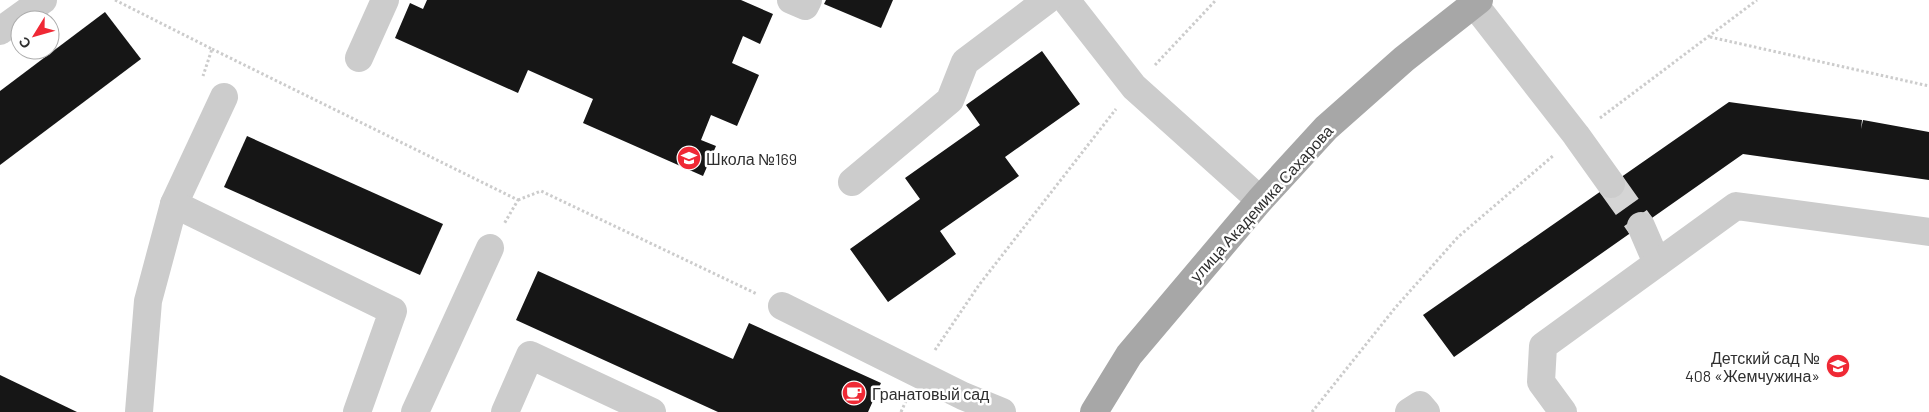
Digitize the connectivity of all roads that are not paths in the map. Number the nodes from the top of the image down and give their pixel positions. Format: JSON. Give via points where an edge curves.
{"nodes":[{"id":1,"x":43,"y":0,"type":"edge"},
{"id":2,"x":385,"y":0,"type":"edge"},
{"id":3,"x":791,"y":0,"type":"edge"},
{"id":4,"x":808,"y":0,"type":"edge"},
{"id":5,"x":1047,"y":0,"type":"edge"},
{"id":6,"x":1066,"y":0,"type":"edge"},
{"id":7,"x":1476,"y":2,"type":"edge"},
{"id":8,"x":0,"y":31,"type":"edge"},
{"id":9,"x":359,"y":58,"type":"dead end"},
{"id":10,"x":224,"y":97,"type":"road end"},
{"id":11,"x":852,"y":182,"type":"dead end"},
{"id":12,"x":1612,"y":184,"type":"tunnel mouth"},
{"id":13,"x":1260,"y":200,"type":"junction"},
{"id":14,"x":174,"y":204,"type":"junction"},
{"id":15,"x":1641,"y":226,"type":"tunnel mouth"},
{"id":16,"x":1929,"y":232,"type":"edge"},
{"id":17,"x":490,"y":248,"type":"road end"},
{"id":18,"x":1657,"y":263,"type":"junction"},
{"id":19,"x":782,"y":306,"type":"road end"},
{"id":20,"x":959,"y":404,"type":"edge"},
{"id":21,"x":139,"y":412,"type":"edge"},
{"id":22,"x":356,"y":412,"type":"edge"},
{"id":23,"x":415,"y":412,"type":"edge"},
{"id":24,"x":504,"y":412,"type":"edge"},
{"id":25,"x":652,"y":412,"type":"edge"},
{"id":26,"x":1002,"y":412,"type":"edge"},
{"id":27,"x":1094,"y":412,"type":"edge"},
{"id":28,"x":1409,"y":412,"type":"edge"},
{"id":29,"x":1426,"y":412,"type":"edge"},
{"id":30,"x":1563,"y":412,"type":"edge"}],
"edges":[{"from":1,"to":8,"type":"lane"},
{"from":2,"to":9,"type":"lane"},
{"from":3,"to":4,"type":"lane","via":[[805,6]]},
{"from":5,"to":11,"type":"lane","via":[[965,62],[950,100]]},
{"from":6,"to":13,"type":"lane","via":[[1134,87]]},
{"from":7,"to":12,"type":"lane"},
{"from":7,"to":13,"type":"main road","name":"улица Академика Сахарова","via":[[1404,59],[1326,128]]},
{"from":10,"to":14,"type":"lane"},
{"from":13,"to":27,"type":"main road","name":"улица Академика Сахарова","via":[[1129,355]]},
{"from":14,"to":21,"type":"lane","via":[[148,301]]},
{"from":14,"to":22,"type":"lane","via":[[393,311]]},
{"from":15,"to":18,"type":"lane"},
{"from":16,"to":18,"type":"lane","via":[[1736,206]]},
{"from":17,"to":23,"type":"lane"},
{"from":18,"to":30,"type":"lane","via":[[1543,346],[1541,382]]},
{"from":19,"to":20,"type":"lane","via":[[920,373]]},
{"from":20,"to":26,"type":"lane"},
{"from":24,"to":25,"type":"lane","via":[[530,356]]},
{"from":28,"to":29,"type":"lane","via":[[1420,405]]}]}
